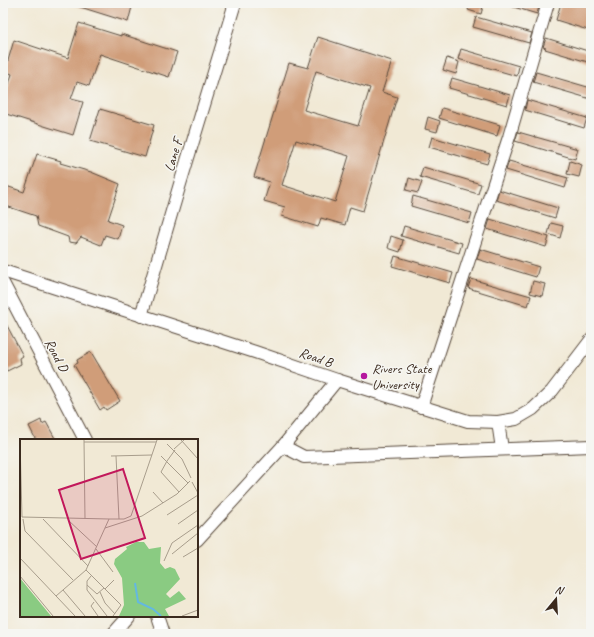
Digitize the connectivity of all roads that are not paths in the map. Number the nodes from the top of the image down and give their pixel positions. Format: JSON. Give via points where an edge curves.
{"nodes":[{"id":1,"x":235,"y":3,"type":"edge"},
{"id":2,"x":548,"y":3,"type":"edge"},
{"id":3,"x":3,"y":270,"type":"edge"},
{"id":4,"x":3,"y":283,"type":"edge"},
{"id":5,"x":141,"y":316,"type":"junction"},
{"id":6,"x":591,"y":340,"type":"edge"},
{"id":7,"x":337,"y":380,"type":"junction"},
{"id":8,"x":421,"y":407,"type":"junction"},
{"id":9,"x":498,"y":422,"type":"junction"},
{"id":10,"x":84,"y":439,"type":"edge"},
{"id":11,"x":283,"y":446,"type":"junction"},
{"id":12,"x":591,"y":446,"type":"edge"},
{"id":13,"x":502,"y":449,"type":"junction"},
{"id":14,"x":198,"y":539,"type":"edge"},
{"id":15,"x":128,"y":617,"type":"edge"},
{"id":16,"x":157,"y":617,"type":"edge"},
{"id":17,"x":113,"y":634,"type":"edge"},
{"id":18,"x":163,"y":634,"type":"edge"}],
"edges":[{"from":1,"to":5,"type":"street","name":"Lane F"},
{"from":2,"to":8,"type":"street","via":[[509,137]]},
{"from":3,"to":5,"type":"street","name":"Road B"},
{"from":4,"to":10,"type":"street","name":"Road D"},
{"from":5,"to":7,"type":"street","name":"Road B"},
{"from":6,"to":9,"type":"street","name":"Road B","via":[[552,391],[532,409],[516,419]]},
{"from":7,"to":8,"type":"street","name":"Road B"},
{"from":7,"to":11,"type":"street"},
{"from":8,"to":9,"type":"street","name":"Road B","via":[[468,422]]},
{"from":9,"to":13,"type":"street"},
{"from":11,"to":13,"type":"street","via":[[304,457]]},
{"from":11,"to":14,"type":"street"},
{"from":12,"to":13,"type":"street"},
{"from":15,"to":17,"type":"street"},
{"from":16,"to":18,"type":"street"}]}
